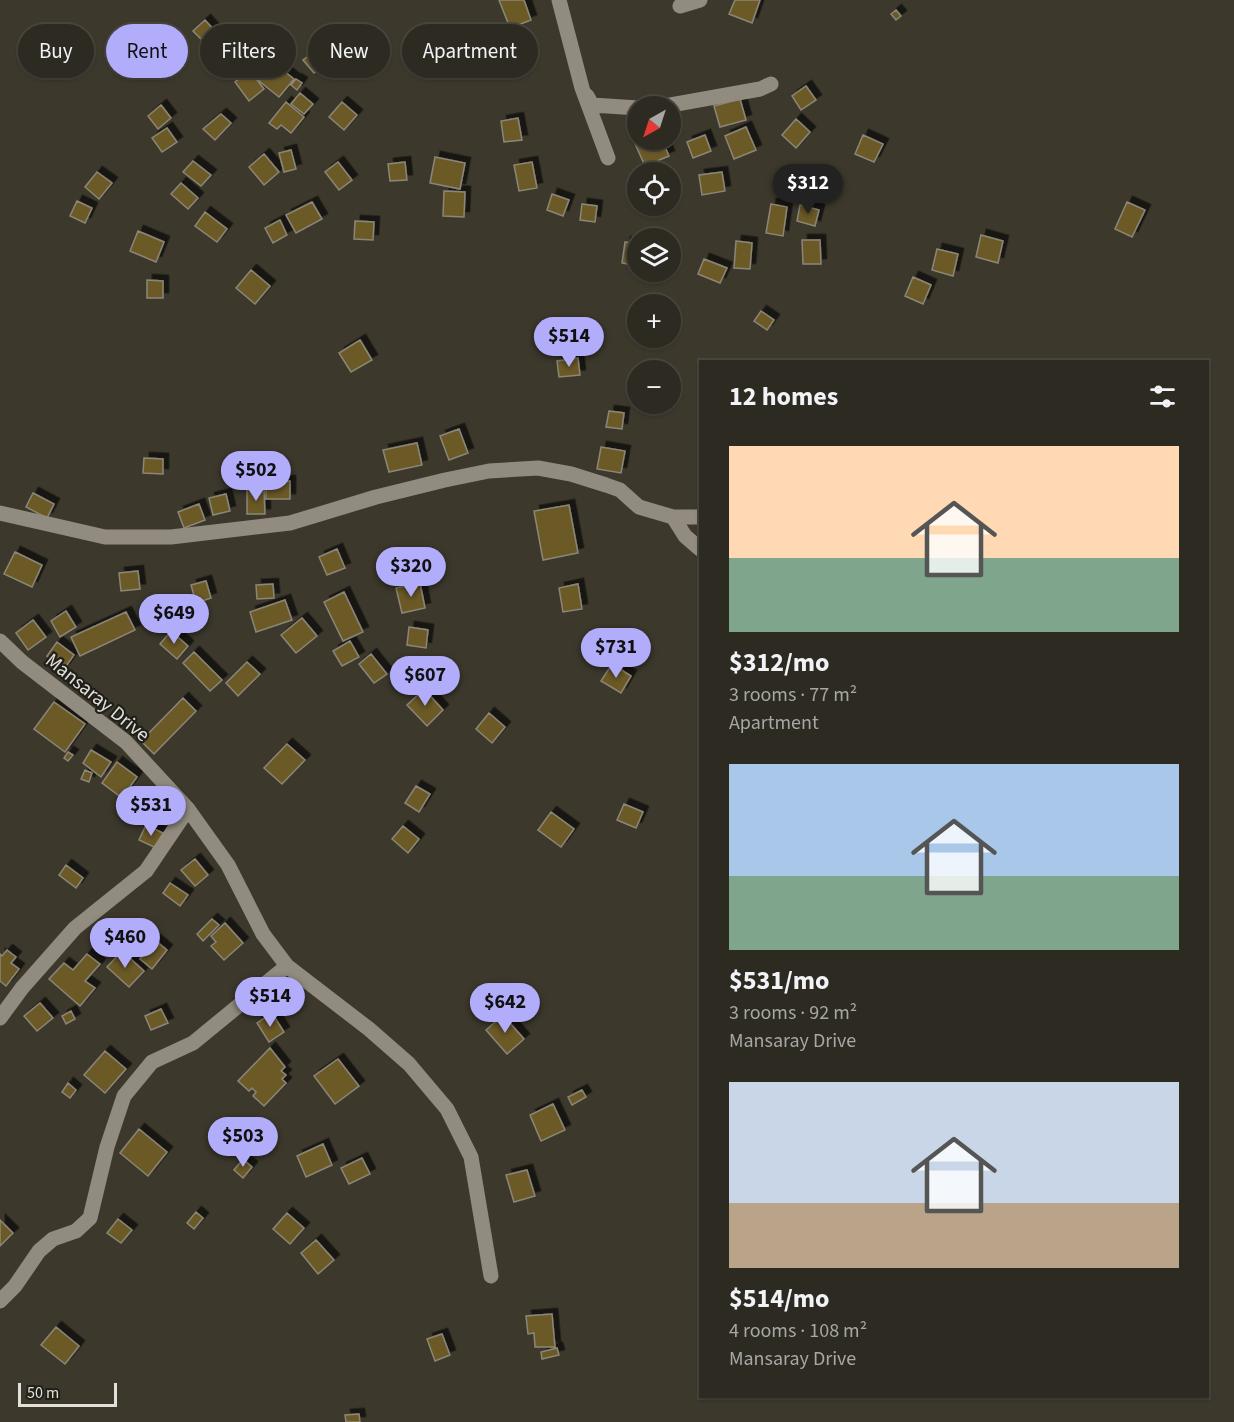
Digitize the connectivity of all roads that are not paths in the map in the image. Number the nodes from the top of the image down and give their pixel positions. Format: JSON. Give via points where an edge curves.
{"nodes":[{"id":1,"x":559,"y":0,"type":"edge"},
{"id":2,"x":700,"y":0,"type":"edge"},
{"id":3,"x":680,"y":6,"type":"dead end"},
{"id":4,"x":771,"y":84,"type":"dead end"},
{"id":5,"x":582,"y":88,"type":"junction"},
{"id":6,"x":681,"y":103,"type":"edge"},
{"id":7,"x":627,"y":107,"type":"edge"},
{"id":8,"x":608,"y":158,"type":"dead end"},
{"id":9,"x":0,"y":513,"type":"edge"},
{"id":10,"x":699,"y":516,"type":"edge"},
{"id":11,"x":673,"y":517,"type":"junction"},
{"id":12,"x":699,"y":548,"type":"edge"},
{"id":13,"x":0,"y":641,"type":"edge"},
{"id":14,"x":188,"y":809,"type":"junction"},
{"id":15,"x":287,"y":966,"type":"junction"},
{"id":16,"x":0,"y":1018,"type":"edge"},
{"id":17,"x":491,"y":1276,"type":"dead end"},
{"id":18,"x":0,"y":1302,"type":"edge"}],
"edges":[{"from":1,"to":5,"type":"street"},
{"from":2,"to":3,"type":"street"},
{"from":4,"to":6,"type":"street"},
{"from":5,"to":7,"type":"street","via":[[592,105]]},
{"from":5,"to":8,"type":"street"},
{"from":9,"to":11,"type":"street","via":[[105,537],[171,537],[290,523],[445,480],[489,471],[538,468],[613,487],[639,507]]},
{"from":10,"to":11,"type":"street"},
{"from":11,"to":12,"type":"street"},
{"from":13,"to":14,"type":"street","name":"Mansaray Drive","via":[[126,742]]},
{"from":14,"to":15,"type":"street","name":"Mansaray Drive","via":[[228,865],[263,934]]},
{"from":14,"to":16,"type":"street","via":[[147,871],[75,928]]},
{"from":15,"to":17,"type":"street","name":"Mansaray Drive","via":[[409,1064],[447,1109],[471,1157]]},
{"from":15,"to":18,"type":"street","via":[[193,1043],[152,1062],[124,1096],[90,1218],[76,1231],[53,1239],[39,1251]]}]}
